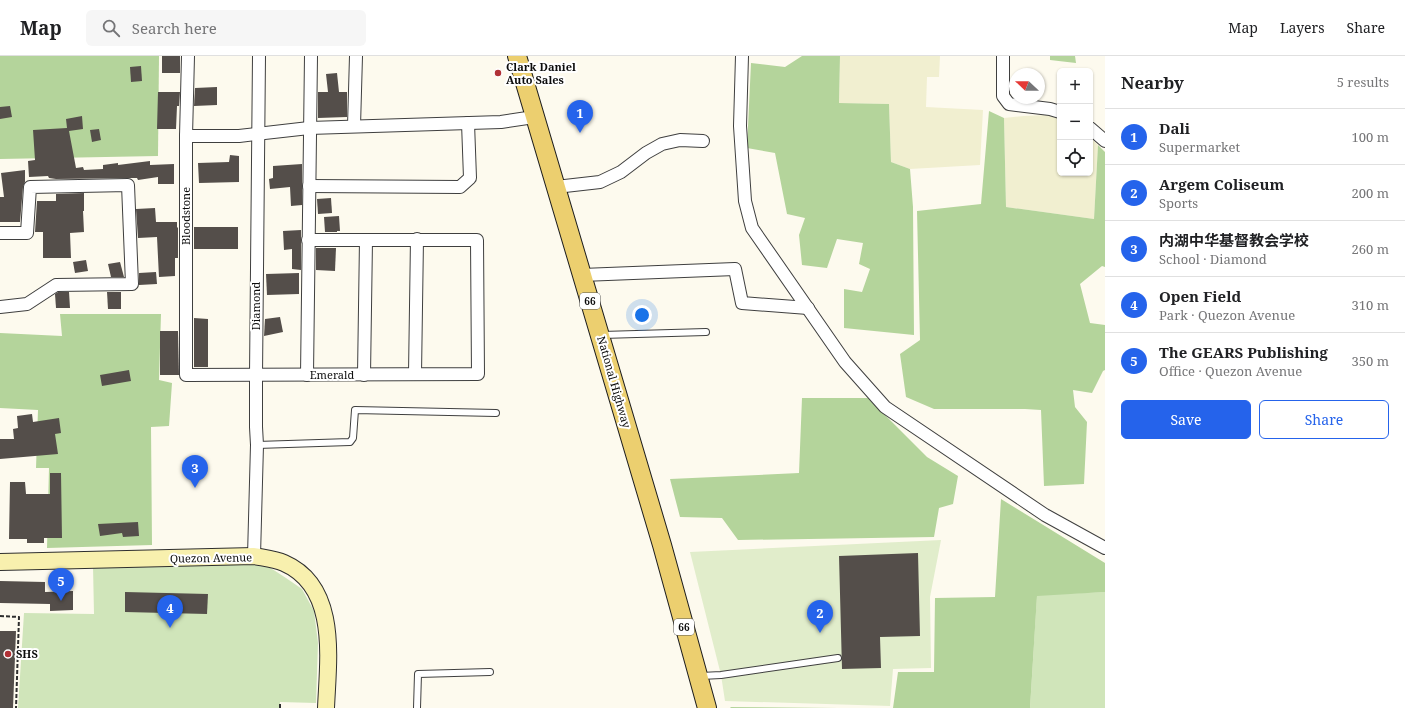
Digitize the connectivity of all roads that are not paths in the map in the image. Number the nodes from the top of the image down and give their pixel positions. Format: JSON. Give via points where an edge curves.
{"nodes":[{"id":1,"x":188,"y":56,"type":"edge"},
{"id":2,"x":258,"y":56,"type":"edge"},
{"id":3,"x":311,"y":56,"type":"edge"},
{"id":4,"x":356,"y":56,"type":"edge"},
{"id":5,"x":517,"y":56,"type":"edge"},
{"id":6,"x":742,"y":56,"type":"edge"},
{"id":7,"x":1003,"y":56,"type":"edge"},
{"id":8,"x":1057,"y":111,"type":"edge"},
{"id":9,"x":534,"y":117,"type":"junction"},
{"id":10,"x":468,"y":123,"type":"junction"},
{"id":11,"x":354,"y":126,"type":"junction"},
{"id":12,"x":309,"y":128,"type":"junction"},
{"id":13,"x":1093,"y":131,"type":"edge"},
{"id":14,"x":258,"y":134,"type":"junction"},
{"id":15,"x":186,"y":136,"type":"junction"},
{"id":16,"x":703,"y":141,"type":"dead end"},
{"id":17,"x":1105,"y":141,"type":"edge"},
{"id":18,"x":310,"y":186,"type":"junction"},
{"id":19,"x":556,"y":187,"type":"junction"},
{"id":20,"x":0,"y":233,"type":"edge"},
{"id":21,"x":417,"y":239,"type":"junction"},
{"id":22,"x":308,"y":240,"type":"junction"},
{"id":23,"x":366,"y":240,"type":"junction"},
{"id":24,"x":582,"y":275,"type":"junction"},
{"id":25,"x":0,"y":307,"type":"edge"},
{"id":26,"x":808,"y":308,"type":"junction"},
{"id":27,"x":706,"y":332,"type":"dead end"},
{"id":28,"x":600,"y":336,"type":"junction"},
{"id":29,"x":415,"y":374,"type":"junction"},
{"id":30,"x":186,"y":375,"type":"joint"},
{"id":31,"x":256,"y":375,"type":"junction"},
{"id":32,"x":307,"y":375,"type":"junction"},
{"id":33,"x":364,"y":375,"type":"junction"},
{"id":34,"x":496,"y":413,"type":"dead end"},
{"id":35,"x":257,"y":445,"type":"junction"},
{"id":36,"x":1105,"y":548,"type":"edge"},
{"id":37,"x":254,"y":556,"type":"junction"},
{"id":38,"x":0,"y":562,"type":"edge"},
{"id":39,"x":838,"y":658,"type":"dead end"},
{"id":40,"x":490,"y":672,"type":"dead end"},
{"id":41,"x":698,"y":677,"type":"junction"},
{"id":42,"x":326,"y":708,"type":"edge"},
{"id":43,"x":417,"y":708,"type":"edge"},
{"id":44,"x":707,"y":708,"type":"edge"}],
"edges":[{"from":1,"to":15,"type":"street","name":"Bloodstone"},
{"from":2,"to":14,"type":"street","name":"Diamond"},
{"from":3,"to":12,"type":"street"},
{"from":4,"to":11,"type":"street"},
{"from":5,"to":9,"type":"main road","name":"National Highway","number":"66"},
{"from":6,"to":26,"type":"street","via":[[740,126],[745,201],[752,228]]},
{"from":7,"to":8,"type":"street","via":[[1003,96],[1009,104]]},
{"from":9,"to":10,"type":"street"},
{"from":9,"to":19,"type":"main road","name":"National Highway","number":"66"},
{"from":10,"to":11,"type":"street"},
{"from":10,"to":18,"type":"street","via":[[470,178],[460,187]]},
{"from":11,"to":12,"type":"street"},
{"from":12,"to":14,"type":"street"},
{"from":12,"to":18,"type":"street"},
{"from":13,"to":17,"type":"street"},
{"from":14,"to":15,"type":"street"},
{"from":14,"to":31,"type":"street","name":"Diamond"},
{"from":15,"to":30,"type":"street","name":"Bloodstone"},
{"from":16,"to":19,"type":"street","via":[[680,140],[662,144],[621,172],[600,182]]},
{"from":18,"to":22,"type":"street"},
{"from":19,"to":24,"type":"main road","name":"National Highway","number":"66"},
{"from":20,"to":25,"type":"street","via":[[27,233],[30,187],[128,185],[132,284],[56,285],[27,304]]},
{"from":21,"to":23,"type":"street"},
{"from":21,"to":29,"type":"street"},
{"from":21,"to":29,"type":"street","name":"Emerald","via":[[477,240],[478,374]]},
{"from":22,"to":23,"type":"street"},
{"from":22,"to":32,"type":"street"},
{"from":23,"to":33,"type":"street"},
{"from":24,"to":26,"type":"street","via":[[735,269],[742,303]]},
{"from":24,"to":28,"type":"main road","name":"National Highway","number":"66"},
{"from":26,"to":36,"type":"street","via":[[845,362],[885,407],[1045,515]]},
{"from":27,"to":28,"type":"lane"},
{"from":28,"to":41,"type":"main road","name":"National Highway","number":"66"},
{"from":29,"to":33,"type":"street","name":"Emerald"},
{"from":30,"to":31,"type":"street","name":"Emerald"},
{"from":31,"to":32,"type":"street","name":"Emerald"},
{"from":31,"to":35,"type":"street","name":"Diamond"},
{"from":32,"to":33,"type":"street","name":"Emerald"},
{"from":34,"to":35,"type":"lane","via":[[355,410],[354,438],[350,442]]},
{"from":35,"to":37,"type":"street","name":"Diamond"},
{"from":37,"to":38,"type":"main road","name":"Quezon Avenue"},
{"from":37,"to":42,"type":"main road","name":"Quezon Avenue","via":[[284,563],[296,570],[311,584],[321,601],[328,636]]},
{"from":39,"to":41,"type":"lane"},
{"from":40,"to":43,"type":"lane","via":[[418,674]]},
{"from":41,"to":44,"type":"main road","name":"National Highway","number":"66"}]}
